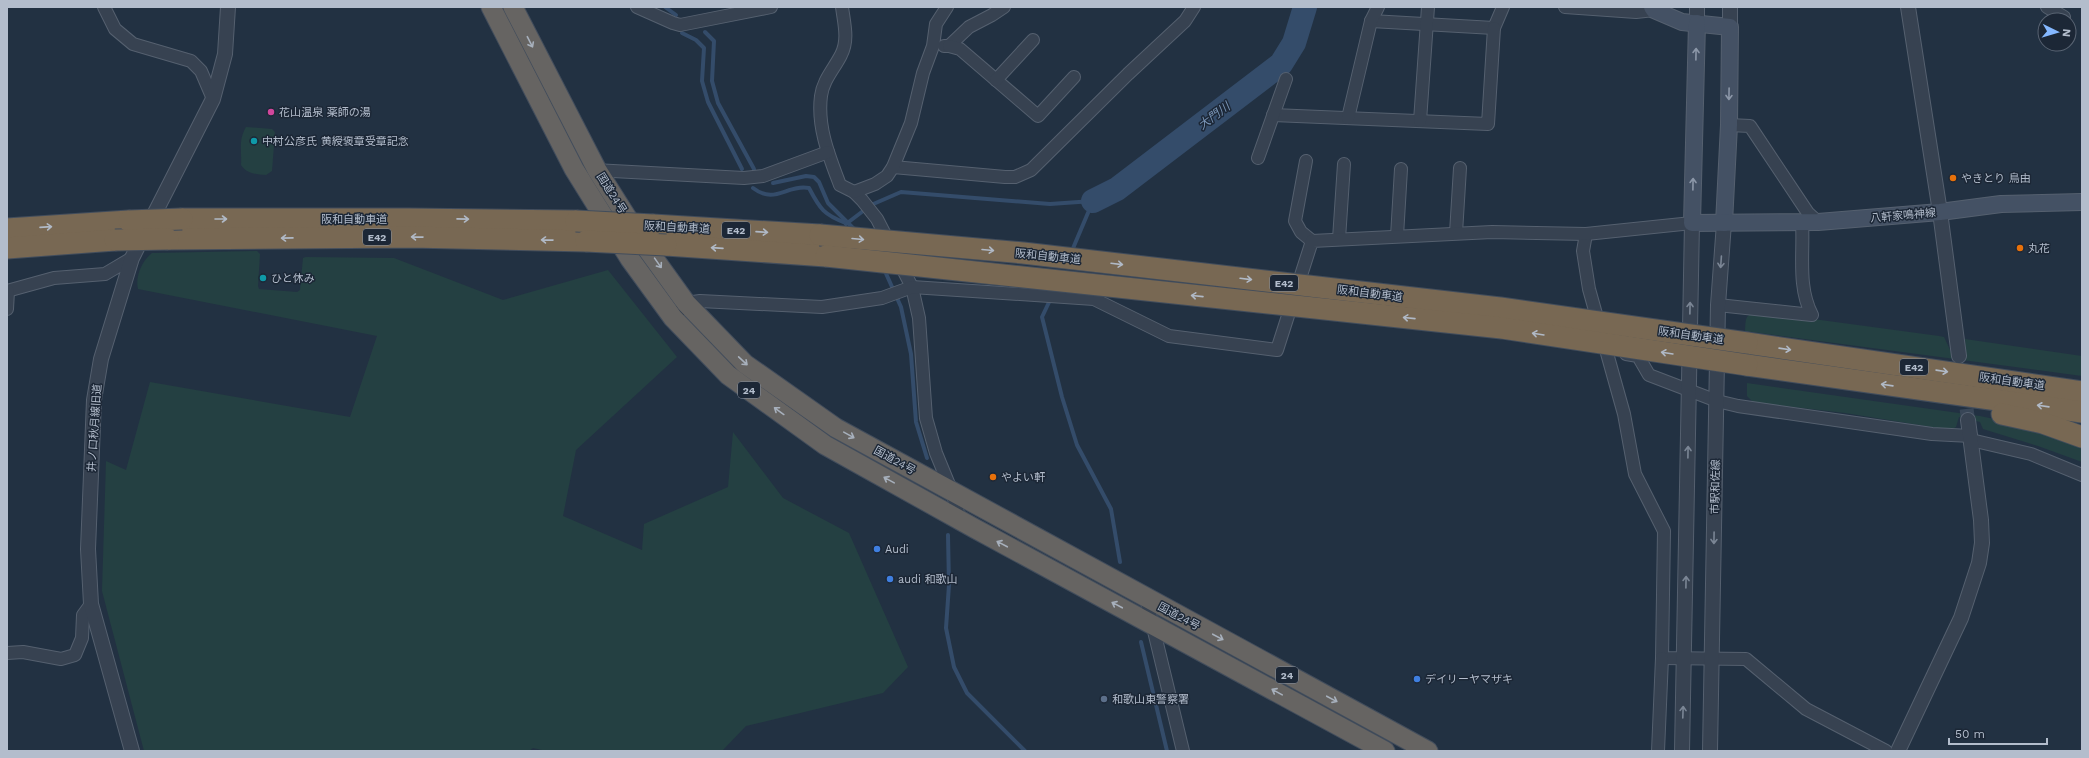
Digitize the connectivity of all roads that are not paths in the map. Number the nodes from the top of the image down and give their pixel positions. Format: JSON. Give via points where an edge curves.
{"nodes":[{"id":1,"x":104,"y":7,"type":"edge"},
{"id":2,"x":228,"y":7,"type":"edge"},
{"id":3,"x":491,"y":7,"type":"edge"},
{"id":4,"x":513,"y":7,"type":"edge"},
{"id":5,"x":637,"y":7,"type":"edge"},
{"id":6,"x":771,"y":7,"type":"edge"},
{"id":7,"x":842,"y":7,"type":"edge"},
{"id":8,"x":947,"y":7,"type":"edge"},
{"id":9,"x":1004,"y":7,"type":"edge"},
{"id":10,"x":1194,"y":7,"type":"edge"},
{"id":11,"x":1378,"y":7,"type":"edge"},
{"id":12,"x":1428,"y":7,"type":"edge"},
{"id":13,"x":1503,"y":7,"type":"edge"},
{"id":14,"x":1565,"y":7,"type":"edge"},
{"id":15,"x":1730,"y":7,"type":"edge"},
{"id":16,"x":1908,"y":7,"type":"edge"},
{"id":17,"x":1653,"y":8,"type":"edge"},
{"id":18,"x":705,"y":13,"type":"edge"},
{"id":19,"x":1697,"y":15,"type":"edge"},
{"id":20,"x":1371,"y":21,"type":"junction"},
{"id":21,"x":1426,"y":26,"type":"junction"},
{"id":22,"x":1730,"y":27,"type":"junction"},
{"id":23,"x":1494,"y":28,"type":"junction"},
{"id":24,"x":1033,"y":40,"type":"dead end"},
{"id":25,"x":933,"y":46,"type":"junction"},
{"id":26,"x":949,"y":46,"type":"junction"},
{"id":27,"x":1074,"y":77,"type":"dead end"},
{"id":28,"x":1286,"y":79,"type":"dead end"},
{"id":29,"x":996,"y":80,"type":"junction"},
{"id":30,"x":213,"y":99,"type":"junction"},
{"id":31,"x":1273,"y":115,"type":"junction"},
{"id":32,"x":1348,"y":118,"type":"junction"},
{"id":33,"x":1420,"y":121,"type":"junction"},
{"id":34,"x":1728,"y":125,"type":"junction"},
{"id":35,"x":828,"y":152,"type":"junction"},
{"id":36,"x":1258,"y":158,"type":"dead end"},
{"id":37,"x":1306,"y":161,"type":"dead end"},
{"id":38,"x":1344,"y":164,"type":"dead end"},
{"id":39,"x":893,"y":167,"type":"junction"},
{"id":40,"x":1460,"y":168,"type":"dead end"},
{"id":41,"x":574,"y":169,"type":"junction"},
{"id":42,"x":1401,"y":169,"type":"dead end"},
{"id":43,"x":597,"y":170,"type":"junction"},
{"id":44,"x":858,"y":196,"type":"junction"},
{"id":45,"x":2082,"y":202,"type":"edge"},
{"id":46,"x":1940,"y":212,"type":"junction"},
{"id":47,"x":1802,"y":222,"type":"junction"},
{"id":48,"x":1818,"y":222,"type":"junction"},
{"id":49,"x":1692,"y":223,"type":"junction"},
{"id":50,"x":1724,"y":223,"type":"junction"},
{"id":51,"x":7,"y":229,"type":"edge"},
{"id":52,"x":1456,"y":233,"type":"junction"},
{"id":53,"x":1586,"y":234,"type":"junction"},
{"id":54,"x":1397,"y":236,"type":"junction"},
{"id":55,"x":1339,"y":240,"type":"junction"},
{"id":56,"x":1312,"y":241,"type":"junction"},
{"id":57,"x":7,"y":248,"type":"edge"},
{"id":58,"x":132,"y":258,"type":"junction"},
{"id":59,"x":909,"y":289,"type":"junction"},
{"id":60,"x":8,"y":291,"type":"edge"},
{"id":61,"x":686,"y":303,"type":"junction"},
{"id":62,"x":1718,"y":305,"type":"junction"},
{"id":63,"x":7,"y":309,"type":"edge"},
{"id":64,"x":673,"y":318,"type":"junction"},
{"id":65,"x":1608,"y":351,"type":"junction"},
{"id":66,"x":1960,"y":356,"type":"dead end"},
{"id":67,"x":1688,"y":389,"type":"junction"},
{"id":68,"x":2082,"y":391,"type":"edge"},
{"id":69,"x":1937,"y":392,"type":"junction"},
{"id":70,"x":1717,"y":401,"type":"junction"},
{"id":71,"x":2082,"y":412,"type":"edge"},
{"id":72,"x":1968,"y":420,"type":"tunnel mouth"},
{"id":73,"x":2082,"y":437,"type":"edge"},
{"id":74,"x":1971,"y":438,"type":"junction"},
{"id":75,"x":2082,"y":475,"type":"edge"},
{"id":76,"x":952,"y":492,"type":"junction"},
{"id":77,"x":960,"y":520,"type":"junction"},
{"id":78,"x":1146,"y":598,"type":"junction"},
{"id":79,"x":91,"y":604,"type":"junction"},
{"id":80,"x":1151,"y":624,"type":"junction"},
{"id":81,"x":7,"y":653,"type":"edge"},
{"id":82,"x":1685,"y":657,"type":"junction"},
{"id":83,"x":1662,"y":658,"type":"junction"},
{"id":84,"x":1712,"y":658,"type":"junction"},
{"id":85,"x":132,"y":751,"type":"edge"},
{"id":86,"x":1183,"y":751,"type":"edge"},
{"id":87,"x":1384,"y":751,"type":"edge"},
{"id":88,"x":1428,"y":751,"type":"edge"},
{"id":89,"x":1658,"y":751,"type":"edge"},
{"id":90,"x":1682,"y":751,"type":"edge"},
{"id":91,"x":1710,"y":751,"type":"edge"},
{"id":92,"x":1886,"y":751,"type":"edge"},
{"id":93,"x":1898,"y":751,"type":"edge"}],
"edges":[{"from":1,"to":30,"type":"street","via":[[115,29],[133,44],[191,61],[201,71]]},
{"from":2,"to":30,"type":"street","name":"井ノ口秋月線旧道","via":[[225,54]]},
{"from":3,"to":41,"type":"highway","name":"国道24号","number":"24"},
{"from":4,"to":43,"type":"highway","name":"国道24号","number":"24","one_way":true},
{"from":5,"to":18,"type":"street","via":[[680,25]]},
{"from":6,"to":18,"type":"street"},
{"from":7,"to":35,"type":"street","via":[[846,39],[842,55],[829,74],[821,95],[820,122]]},
{"from":8,"to":25,"type":"street","via":[[936,24]]},
{"from":9,"to":26,"type":"street","via":[[968,27]]},
{"from":10,"to":39,"type":"street","via":[[1185,21],[1031,170],[1005,177]]},
{"from":11,"to":20,"type":"street"},
{"from":12,"to":21,"type":"street"},
{"from":13,"to":23,"type":"street"},
{"from":14,"to":17,"type":"street","via":[[1636,12]]},
{"from":15,"to":22,"type":"street"},
{"from":16,"to":46,"type":"street"},
{"from":17,"to":19,"type":"main road","via":[[1682,22]]},
{"from":19,"to":22,"type":"main road"},
{"from":49,"to":19,"type":"main road","one_way":true},
{"from":20,"to":21,"type":"street"},
{"from":20,"to":32,"type":"street"},
{"from":21,"to":23,"type":"street"},
{"from":21,"to":33,"type":"street"},
{"from":22,"to":34,"type":"main road","one_way":true},
{"from":23,"to":33,"type":"street","via":[[1488,124]]},
{"from":24,"to":29,"type":"street"},
{"from":25,"to":26,"type":"street"},
{"from":25,"to":39,"type":"street","via":[[923,73],[911,123]]},
{"from":26,"to":29,"type":"street","via":[[960,49]]},
{"from":27,"to":29,"type":"street","via":[[1038,116]]},
{"from":28,"to":31,"type":"street"},
{"from":30,"to":58,"type":"street","name":"井ノ口秋月線旧道"},
{"from":31,"to":32,"type":"street"},
{"from":31,"to":36,"type":"street"},
{"from":32,"to":33,"type":"street"},
{"from":34,"to":48,"type":"street","via":[[1750,126],[1808,214]]},
{"from":34,"to":50,"type":"main road"},
{"from":35,"to":43,"type":"street","via":[[763,176],[744,178]]},
{"from":35,"to":44,"type":"street","via":[[840,185]]},
{"from":37,"to":56,"type":"street","via":[[1295,221],[1301,232]]},
{"from":38,"to":55,"type":"street"},
{"from":39,"to":44,"type":"street","via":[[886,176]]},
{"from":40,"to":52,"type":"street"},
{"from":41,"to":43,"type":"street"},
{"from":41,"to":64,"type":"highway","name":"国道24号","number":"24","via":[[630,259]]},
{"from":42,"to":54,"type":"street"},
{"from":43,"to":61,"type":"highway","name":"国道24号","number":"24","one_way":true,"via":[[645,246]]},
{"from":44,"to":59,"type":"street","via":[[877,219]]},
{"from":45,"to":46,"type":"main road","name":"八軒家鳴神線","via":[[2001,204]]},
{"from":46,"to":48,"type":"main road","name":"八軒家鳴神線"},
{"from":46,"to":66,"type":"street"},
{"from":47,"to":48,"type":"main road","name":"八軒家鳴神線"},
{"from":47,"to":50,"type":"main road","name":"八軒家鳴神線"},
{"from":47,"to":62,"type":"street","via":[[1802,282],[1812,315]]},
{"from":49,"to":50,"type":"main road","name":"八軒家鳴神線"},
{"from":49,"to":53,"type":"street"},
{"from":67,"to":49,"type":"street","one_way":true},
{"from":50,"to":62,"type":"street","name":"市駅和佐線","one_way":true},
{"from":51,"to":68,"type":"highway","name":"阪和自動車道","number":"E42","one_way":true,"bridge":true,"via":[[182,219],[409,218],[576,221],[820,235],[1023,253],[1500,308]]},
{"from":52,"to":53,"type":"street"},
{"from":52,"to":54,"type":"street"},
{"from":53,"to":65,"type":"street","via":[[1583,251],[1586,275]]},
{"from":54,"to":55,"type":"street"},
{"from":55,"to":56,"type":"street"},
{"from":56,"to":59,"type":"street","via":[[1277,350],[1169,336],[1094,299]]},
{"from":69,"to":57,"type":"highway","name":"阪和自動車道","number":"E42","one_way":true,"bridge":true,"via":[[1502,328],[826,256],[586,240],[412,237],[115,240]]},
{"from":58,"to":60,"type":"street","via":[[105,274],[54,278]]},
{"from":58,"to":79,"type":"street","name":"井ノ口秋月線旧道","via":[[101,359],[94,400],[88,549]]},
{"from":59,"to":61,"type":"street","via":[[882,298],[822,307]]},
{"from":59,"to":76,"type":"street","via":[[919,318],[926,418],[936,453]]},
{"from":60,"to":63,"type":"street"},
{"from":61,"to":64,"type":"street"},
{"from":61,"to":76,"type":"highway","name":"国道24号","number":"24","one_way":true,"via":[[751,368],[836,428]]},
{"from":62,"to":70,"type":"street","name":"市駅和佐線"},
{"from":77,"to":64,"type":"highway","name":"国道24号","number":"24","one_way":true,"via":[[825,444],[728,375]]},
{"from":65,"to":67,"type":"street","via":[[1638,356],[1649,375]]},
{"from":65,"to":83,"type":"street","via":[[1624,414],[1635,474],[1664,531]]},
{"from":67,"to":70,"type":"street"},
{"from":82,"to":67,"type":"street","one_way":true},
{"from":71,"to":69,"type":"highway","name":"阪和自動車道","number":"E42","one_way":true},
{"from":69,"to":73,"type":"highway","via":[[1980,410],[2043,422]]},
{"from":70,"to":74,"type":"street"},
{"from":70,"to":84,"type":"street","name":"市駅和佐線","one_way":true},
{"from":72,"to":74,"type":"street"},
{"from":74,"to":75,"type":"street","via":[[2031,454]]},
{"from":74,"to":93,"type":"street","via":[[1981,520],[1982,543],[1979,563],[1961,618]]},
{"from":76,"to":77,"type":"street"},
{"from":76,"to":78,"type":"highway","name":"国道24号","number":"24"},
{"from":80,"to":77,"type":"highway","name":"国道24号","number":"24","one_way":true},
{"from":78,"to":80,"type":"street"},
{"from":78,"to":88,"type":"highway","name":"国道24号","number":"24","one_way":true},
{"from":79,"to":81,"type":"street","via":[[83,614],[82,638],[75,656],[61,659],[23,652]]},
{"from":79,"to":85,"type":"street","name":"井ノ口秋月線旧道"},
{"from":80,"to":86,"type":"street"},
{"from":87,"to":80,"type":"highway","name":"国道24号","number":"24","one_way":true},
{"from":82,"to":83,"type":"street"},
{"from":82,"to":84,"type":"street"},
{"from":90,"to":82,"type":"street","one_way":true},
{"from":83,"to":89,"type":"street"},
{"from":84,"to":91,"type":"street","name":"市駅和佐線"},
{"from":84,"to":92,"type":"street","via":[[1746,659],[1806,709]]}]}
